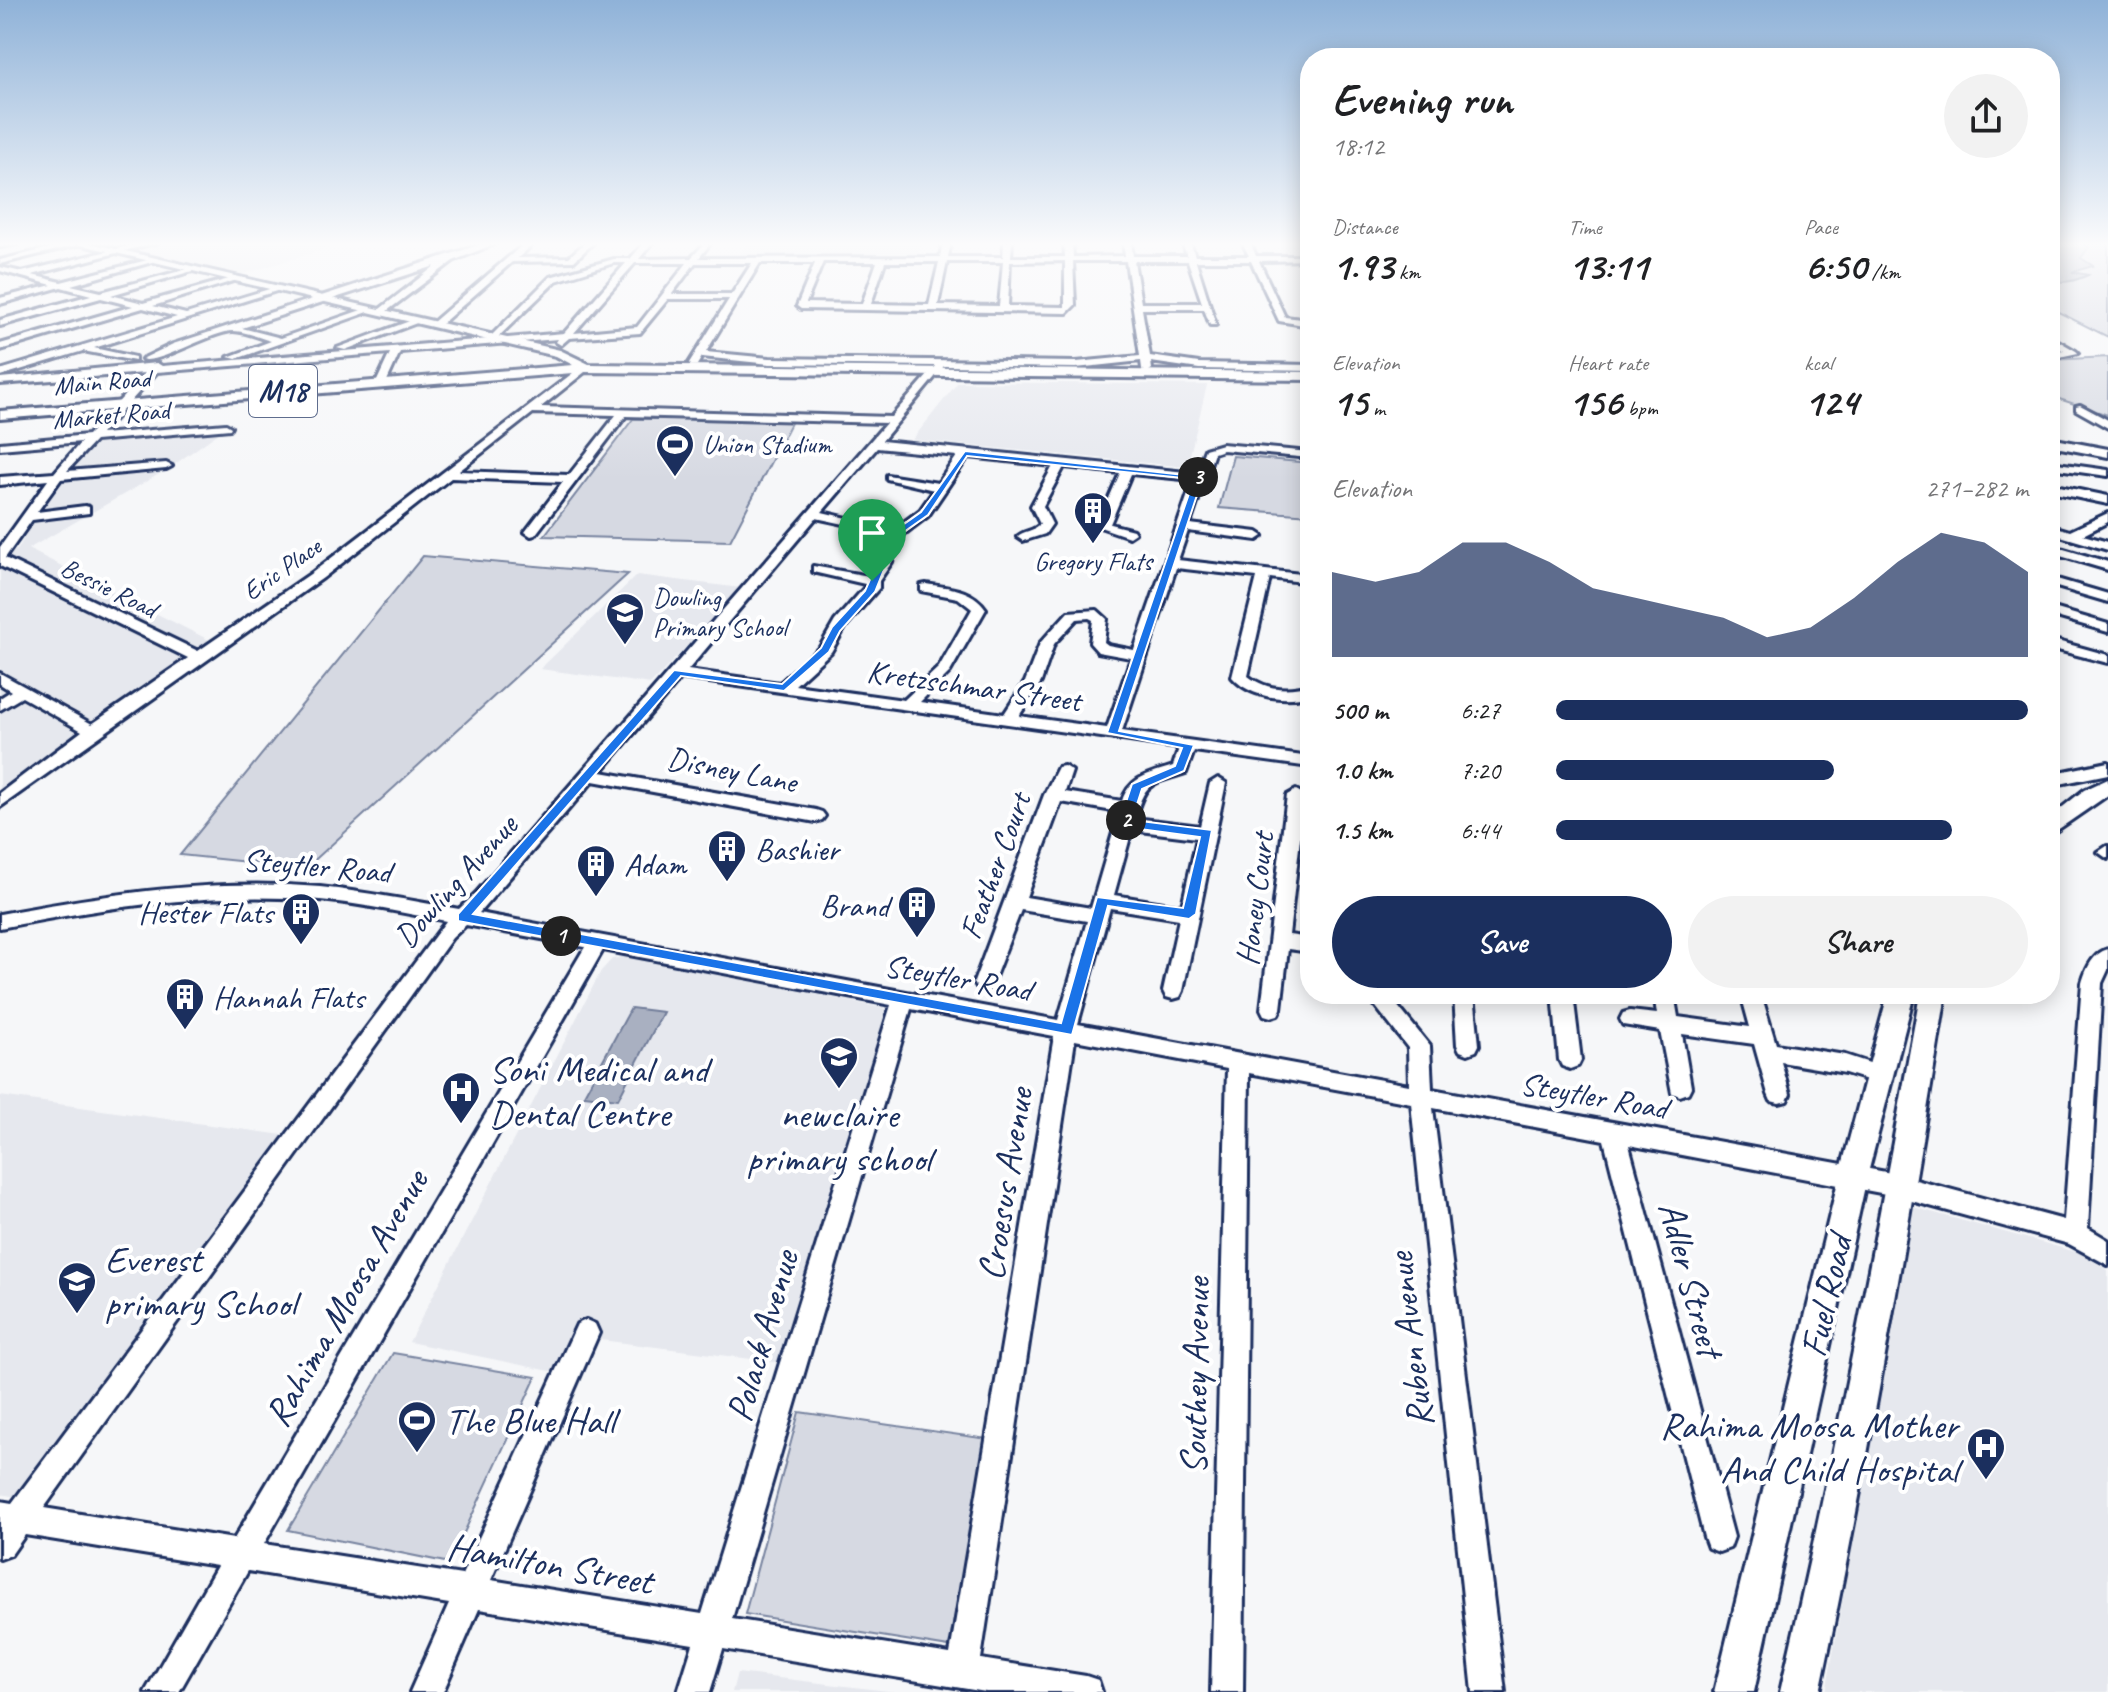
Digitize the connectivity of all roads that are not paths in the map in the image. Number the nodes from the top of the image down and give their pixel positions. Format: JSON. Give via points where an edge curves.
{"nodes":[{"id":1,"x":90,"y":321,"type":"edge"},
{"id":2,"x":171,"y":321,"type":"edge"},
{"id":3,"x":254,"y":321,"type":"edge"},
{"id":4,"x":342,"y":321,"type":"edge"},
{"id":5,"x":418,"y":321,"type":"joint"},
{"id":6,"x":440,"y":321,"type":"edge"},
{"id":7,"x":510,"y":321,"type":"edge"},
{"id":8,"x":579,"y":321,"type":"edge"},
{"id":9,"x":649,"y":321,"type":"edge"},
{"id":10,"x":720,"y":321,"type":"edge"},
{"id":11,"x":1142,"y":321,"type":"edge"},
{"id":12,"x":0,"y":323,"type":"edge"},
{"id":13,"x":217,"y":324,"type":"dead end"},
{"id":14,"x":435,"y":325,"type":"junction"},
{"id":15,"x":232,"y":328,"type":"junction"},
{"id":16,"x":40,"y":335,"type":"junction"},
{"id":17,"x":565,"y":337,"type":"junction"},
{"id":18,"x":492,"y":338,"type":"junction"},
{"id":19,"x":279,"y":340,"type":"junction"},
{"id":20,"x":505,"y":341,"type":"junction"},
{"id":21,"x":2060,"y":344,"type":"edge"},
{"id":22,"x":0,"y":347,"type":"edge"},
{"id":23,"x":83,"y":348,"type":"junction"},
{"id":24,"x":396,"y":350,"type":"junction"},
{"id":25,"x":2060,"y":355,"type":"edge"},
{"id":26,"x":318,"y":356,"type":"junction"},
{"id":27,"x":557,"y":356,"type":"junction"},
{"id":28,"x":626,"y":363,"type":"junction"},
{"id":29,"x":694,"y":363,"type":"junction"},
{"id":30,"x":223,"y":364,"type":"junction"},
{"id":31,"x":582,"y":365,"type":"junction"},
{"id":32,"x":139,"y":366,"type":"junction"},
{"id":33,"x":1147,"y":367,"type":"junction"},
{"id":34,"x":938,"y":369,"type":"junction"},
{"id":35,"x":1300,"y":372,"type":"edge"},
{"id":36,"x":0,"y":373,"type":"edge"},
{"id":37,"x":382,"y":380,"type":"junction"},
{"id":38,"x":0,"y":381,"type":"edge"},
{"id":39,"x":125,"y":402,"type":"junction"},
{"id":40,"x":2080,"y":408,"type":"dead end"},
{"id":41,"x":533,"y":410,"type":"junction"},
{"id":42,"x":0,"y":412,"type":"edge"},
{"id":43,"x":623,"y":413,"type":"junction"},
{"id":44,"x":895,"y":420,"type":"junction"},
{"id":45,"x":2108,"y":425,"type":"edge"},
{"id":46,"x":226,"y":427,"type":"dead end"},
{"id":47,"x":90,"y":439,"type":"junction"},
{"id":48,"x":874,"y":444,"type":"junction"},
{"id":49,"x":0,"y":446,"type":"edge"},
{"id":50,"x":2060,"y":447,"type":"edge"},
{"id":51,"x":965,"y":453,"type":"junction"},
{"id":52,"x":1300,"y":454,"type":"edge"},
{"id":53,"x":2108,"y":455,"type":"edge"},
{"id":54,"x":1060,"y":463,"type":"junction"},
{"id":55,"x":166,"y":466,"type":"dead end"},
{"id":56,"x":2060,"y":466,"type":"edge"},
{"id":57,"x":1127,"y":470,"type":"junction"},
{"id":58,"x":2108,"y":473,"type":"edge"},
{"id":59,"x":449,"y":474,"type":"junction"},
{"id":60,"x":57,"y":476,"type":"junction"},
{"id":61,"x":891,"y":477,"type":"dead end"},
{"id":62,"x":1198,"y":477,"type":"junction"},
{"id":63,"x":572,"y":479,"type":"junction"},
{"id":64,"x":0,"y":481,"type":"edge"},
{"id":65,"x":943,"y":488,"type":"junction"},
{"id":66,"x":2060,"y":490,"type":"edge"},
{"id":67,"x":2108,"y":500,"type":"edge"},
{"id":68,"x":85,"y":510,"type":"dead end"},
{"id":69,"x":813,"y":514,"type":"junction"},
{"id":70,"x":29,"y":517,"type":"junction"},
{"id":71,"x":2108,"y":517,"type":"edge"},
{"id":72,"x":1182,"y":527,"type":"junction"},
{"id":73,"x":873,"y":528,"type":"dead end"},
{"id":74,"x":531,"y":532,"type":"dead end"},
{"id":75,"x":2060,"y":532,"type":"edge"},
{"id":76,"x":1129,"y":533,"type":"dead end"},
{"id":77,"x":2072,"y":535,"type":"junction"},
{"id":78,"x":1257,"y":536,"type":"dead end"},
{"id":79,"x":1023,"y":537,"type":"dead end"},
{"id":80,"x":2108,"y":546,"type":"edge"},
{"id":81,"x":2060,"y":552,"type":"edge"},
{"id":82,"x":0,"y":559,"type":"edge"},
{"id":83,"x":1170,"y":563,"type":"junction"},
{"id":84,"x":2108,"y":566,"type":"edge"},
{"id":85,"x":818,"y":569,"type":"dead end"},
{"id":86,"x":1265,"y":573,"type":"junction"},
{"id":87,"x":1300,"y":578,"type":"edge"},
{"id":88,"x":872,"y":581,"type":"junction"},
{"id":89,"x":2060,"y":584,"type":"edge"},
{"id":90,"x":2065,"y":585,"type":"junction"},
{"id":91,"x":926,"y":588,"type":"dead end"},
{"id":92,"x":2106,"y":594,"type":"edge"},
{"id":93,"x":2060,"y":597,"type":"edge"},
{"id":94,"x":2060,"y":613,"type":"edge"},
{"id":95,"x":2108,"y":628,"type":"edge"},
{"id":96,"x":2060,"y":646,"type":"edge"},
{"id":97,"x":1138,"y":655,"type":"junction"},
{"id":98,"x":198,"y":657,"type":"junction"},
{"id":99,"x":2107,"y":659,"type":"edge"},
{"id":100,"x":678,"y":673,"type":"junction"},
{"id":101,"x":0,"y":678,"type":"edge"},
{"id":102,"x":784,"y":687,"type":"junction"},
{"id":103,"x":22,"y":690,"type":"junction"},
{"id":104,"x":1300,"y":691,"type":"edge"},
{"id":105,"x":0,"y":705,"type":"edge"},
{"id":106,"x":908,"y":705,"type":"junction"},
{"id":107,"x":1009,"y":719,"type":"junction"},
{"id":108,"x":93,"y":731,"type":"junction"},
{"id":109,"x":1113,"y":733,"type":"junction"},
{"id":110,"x":1188,"y":745,"type":"junction"},
{"id":111,"x":1300,"y":761,"type":"edge"},
{"id":112,"x":2108,"y":768,"type":"edge"},
{"id":113,"x":1064,"y":771,"type":"dead end"},
{"id":114,"x":590,"y":775,"type":"junction"},
{"id":115,"x":2060,"y":778,"type":"edge"},
{"id":116,"x":1218,"y":783,"type":"dead end"},
{"id":117,"x":2108,"y":786,"type":"edge"},
{"id":118,"x":1053,"y":795,"type":"junction"},
{"id":119,"x":1296,"y":795,"type":"dead end"},
{"id":120,"x":0,"y":801,"type":"edge"},
{"id":121,"x":1127,"y":815,"type":"junction"},
{"id":122,"x":816,"y":816,"type":"dead end"},
{"id":123,"x":2060,"y":820,"type":"edge"},
{"id":124,"x":1207,"y":833,"type":"junction"},
{"id":125,"x":1300,"y":862,"type":"edge"},
{"id":126,"x":1015,"y":902,"type":"junction"},
{"id":127,"x":1100,"y":908,"type":"junction"},
{"id":128,"x":1189,"y":914,"type":"junction"},
{"id":129,"x":463,"y":917,"type":"junction"},
{"id":130,"x":0,"y":921,"type":"edge"},
{"id":131,"x":1281,"y":941,"type":"junction"},
{"id":132,"x":597,"y":943,"type":"junction"},
{"id":133,"x":1300,"y":944,"type":"edge"},
{"id":134,"x":2108,"y":956,"type":"edge"},
{"id":135,"x":984,"y":982,"type":"dead end"},
{"id":136,"x":1173,"y":991,"type":"dead end"},
{"id":137,"x":903,"y":1000,"type":"junction"},
{"id":138,"x":1384,"y":1004,"type":"edge"},
{"id":139,"x":1465,"y":1004,"type":"edge"},
{"id":140,"x":1564,"y":1004,"type":"edge"},
{"id":141,"x":1666,"y":1004,"type":"edge"},
{"id":142,"x":1754,"y":1004,"type":"edge"},
{"id":143,"x":1898,"y":1004,"type":"edge"},
{"id":144,"x":1931,"y":1004,"type":"edge"},
{"id":145,"x":1271,"y":1009,"type":"dead end"},
{"id":146,"x":1630,"y":1019,"type":"dead end"},
{"id":147,"x":1669,"y":1024,"type":"junction"},
{"id":148,"x":1066,"y":1030,"type":"junction"},
{"id":149,"x":1765,"y":1044,"type":"junction"},
{"id":150,"x":1468,"y":1045,"type":"dead end"},
{"id":151,"x":1570,"y":1060,"type":"dead end"},
{"id":152,"x":1238,"y":1062,"type":"junction"},
{"id":153,"x":1880,"y":1075,"type":"junction"},
{"id":154,"x":1680,"y":1087,"type":"dead end"},
{"id":155,"x":1779,"y":1094,"type":"dead end"},
{"id":156,"x":1421,"y":1097,"type":"junction"},
{"id":157,"x":1614,"y":1133,"type":"junction"},
{"id":158,"x":1853,"y":1177,"type":"junction"},
{"id":159,"x":1901,"y":1186,"type":"junction"},
{"id":160,"x":2075,"y":1234,"type":"junction"},
{"id":161,"x":2108,"y":1253,"type":"edge"},
{"id":162,"x":586,"y":1333,"type":"dead end"},
{"id":163,"x":9,"y":1517,"type":"edge"},
{"id":164,"x":1719,"y":1537,"type":"dead end"},
{"id":165,"x":0,"y":1544,"type":"edge"},
{"id":166,"x":241,"y":1555,"type":"junction"},
{"id":167,"x":472,"y":1591,"type":"junction"},
{"id":168,"x":712,"y":1632,"type":"junction"},
{"id":169,"x":963,"y":1671,"type":"junction"},
{"id":170,"x":161,"y":1692,"type":"edge"},
{"id":171,"x":426,"y":1692,"type":"edge"},
{"id":172,"x":694,"y":1692,"type":"edge"},
{"id":173,"x":1086,"y":1692,"type":"edge"},
{"id":174,"x":1227,"y":1692,"type":"edge"},
{"id":175,"x":1489,"y":1692,"type":"edge"},
{"id":176,"x":1734,"y":1692,"type":"edge"},
{"id":177,"x":1800,"y":1692,"type":"edge"}],
"edges":[{"from":1,"to":16,"type":"street"},
{"from":2,"to":23,"type":"street"},
{"from":3,"to":15,"type":"street"},
{"from":4,"to":19,"type":"street"},
{"from":5,"to":14,"type":"main road"},
{"from":5,"to":26,"type":"street"},
{"from":6,"to":14,"type":"street"},
{"from":7,"to":18,"type":"street"},
{"from":8,"to":17,"type":"street"},
{"from":9,"to":17,"type":"street","via":[[630,331]]},
{"from":10,"to":29,"type":"street"},
{"from":11,"to":33,"type":"street"},
{"from":12,"to":16,"type":"street"},
{"from":13,"to":15,"type":"street"},
{"from":14,"to":18,"type":"main road"},
{"from":15,"to":19,"type":"street"},
{"from":15,"to":32,"type":"street","via":[[176,346]]},
{"from":16,"to":22,"type":"street"},
{"from":16,"to":23,"type":"street"},
{"from":17,"to":20,"type":"street"},
{"from":17,"to":27,"type":"street"},
{"from":18,"to":20,"type":"main road"},
{"from":19,"to":30,"type":"street"},
{"from":20,"to":24,"type":"street"},
{"from":20,"to":27,"type":"main road"},
{"from":21,"to":25,"type":"street","via":[[2071,350]]},
{"from":23,"to":32,"type":"street"},
{"from":23,"to":36,"type":"street"},
{"from":24,"to":26,"type":"street"},
{"from":24,"to":37,"type":"street"},
{"from":26,"to":30,"type":"street"},
{"from":27,"to":28,"type":"main road"},
{"from":27,"to":31,"type":"main road","name":"Main Road","number":"M18"},
{"from":27,"to":37,"type":"main road","name":"Main Road","number":"M18"},
{"from":28,"to":29,"type":"main road","name":"Main Road","number":"M18"},
{"from":28,"to":31,"type":"main road","name":"Main Road","number":"M18"},
{"from":29,"to":31,"type":"main road","name":"Main Road","number":"M18"},
{"from":29,"to":33,"type":"street","name":"Main Road"},
{"from":29,"to":34,"type":"main road","name":"Main Road","number":"M18"},
{"from":30,"to":32,"type":"street"},
{"from":31,"to":37,"type":"main road","name":"Main Road","number":"M18"},
{"from":31,"to":41,"type":"street","name":"Eric Place"},
{"from":32,"to":38,"type":"street"},
{"from":32,"to":39,"type":"street"},
{"from":33,"to":34,"type":"main road","name":"Main Road","number":"M18"},
{"from":33,"to":35,"type":"main road","name":"Main Road","number":"M18"},
{"from":34,"to":44,"type":"street","name":"Dowling Avenue"},
{"from":37,"to":39,"type":"main road","name":"Main Road","number":"M18"},
{"from":39,"to":42,"type":"main road","name":"Main Road","number":"M18"},
{"from":39,"to":47,"type":"street"},
{"from":40,"to":45,"type":"street"},
{"from":41,"to":43,"type":"street"},
{"from":41,"to":59,"type":"street","name":"Eric Place"},
{"from":43,"to":44,"type":"street"},
{"from":43,"to":63,"type":"street"},
{"from":44,"to":48,"type":"street","name":"Dowling Avenue"},
{"from":46,"to":47,"type":"street","name":"Market Road"},
{"from":47,"to":49,"type":"street","name":"Market Road"},
{"from":47,"to":60,"type":"street"},
{"from":48,"to":51,"type":"street"},
{"from":48,"to":69,"type":"street","name":"Dowling Avenue"},
{"from":50,"to":53,"type":"main road"},
{"from":51,"to":54,"type":"street"},
{"from":51,"to":65,"type":"street"},
{"from":52,"to":62,"type":"street","via":[[1222,447],[1208,453]]},
{"from":54,"to":57,"type":"street"},
{"from":54,"to":79,"type":"street","via":[[1037,506],[1046,524]]},
{"from":55,"to":60,"type":"street"},
{"from":56,"to":58,"type":"street"},
{"from":57,"to":62,"type":"street"},
{"from":57,"to":76,"type":"street","via":[[1103,526]]},
{"from":59,"to":63,"type":"street"},
{"from":59,"to":98,"type":"street","name":"Eric Place","via":[[318,575]]},
{"from":60,"to":64,"type":"street"},
{"from":60,"to":70,"type":"street"},
{"from":61,"to":65,"type":"street"},
{"from":62,"to":72,"type":"street"},
{"from":63,"to":74,"type":"street"},
{"from":65,"to":88,"type":"street","via":[[924,513],[893,536]]},
{"from":66,"to":67,"type":"street"},
{"from":68,"to":70,"type":"street"},
{"from":69,"to":73,"type":"street"},
{"from":69,"to":100,"type":"street","name":"Dowling Avenue"},
{"from":70,"to":82,"type":"street"},
{"from":71,"to":77,"type":"street"},
{"from":72,"to":78,"type":"street"},
{"from":72,"to":83,"type":"street"},
{"from":75,"to":77,"type":"street"},
{"from":77,"to":80,"type":"street"},
{"from":81,"to":84,"type":"street"},
{"from":82,"to":98,"type":"street","name":"Bessie Road"},
{"from":83,"to":86,"type":"street"},
{"from":83,"to":97,"type":"street"},
{"from":85,"to":88,"type":"street"},
{"from":86,"to":87,"type":"street"},
{"from":86,"to":104,"type":"street","via":[[1240,677],[1259,688]]},
{"from":88,"to":102,"type":"street","via":[[870,592],[835,630],[826,649]]},
{"from":89,"to":90,"type":"street"},
{"from":90,"to":92,"type":"street"},
{"from":90,"to":93,"type":"street"},
{"from":91,"to":106,"type":"street","via":[[965,596],[979,609],[945,669]]},
{"from":94,"to":95,"type":"street"},
{"from":96,"to":99,"type":"street"},
{"from":97,"to":107,"type":"street","via":[[1103,649],[1097,643],[1100,619],[1092,613],[1073,615],[1047,643],[1033,682]]},
{"from":97,"to":109,"type":"street"},
{"from":98,"to":108,"type":"street","name":"Eric Place"},
{"from":100,"to":102,"type":"street","name":"Kretzschmar Street"},
{"from":100,"to":114,"type":"street","name":"Dowling Avenue"},
{"from":101,"to":103,"type":"street"},
{"from":102,"to":106,"type":"street","name":"Kretzschmar Street"},
{"from":103,"to":105,"type":"street"},
{"from":103,"to":108,"type":"street"},
{"from":106,"to":107,"type":"street","name":"Kretzschmar Street"},
{"from":107,"to":109,"type":"street","name":"Kretzschmar Street"},
{"from":108,"to":120,"type":"street","name":"Eric Place"},
{"from":109,"to":110,"type":"street","name":"Kretzschmar Street"},
{"from":110,"to":111,"type":"street","name":"Kretzschmar Street"},
{"from":110,"to":121,"type":"street","name":"Croesus Avenue","via":[[1180,769],[1142,782]]},
{"from":112,"to":115,"type":"main road"},
{"from":113,"to":118,"type":"street","name":"Feather Court"},
{"from":114,"to":122,"type":"street","name":"Disney Lane"},
{"from":114,"to":129,"type":"street","name":"Dowling Avenue"},
{"from":116,"to":124,"type":"street"},
{"from":117,"to":123,"type":"main road"},
{"from":118,"to":121,"type":"street"},
{"from":118,"to":126,"type":"street","name":"Feather Court"},
{"from":119,"to":125,"type":"street","name":"Honey Court"},
{"from":121,"to":124,"type":"street"},
{"from":121,"to":127,"type":"street","name":"Croesus Avenue"},
{"from":124,"to":128,"type":"street"},
{"from":125,"to":131,"type":"street","name":"Honey Court"},
{"from":126,"to":127,"type":"street"},
{"from":126,"to":135,"type":"street","name":"Feather Court"},
{"from":127,"to":128,"type":"street"},
{"from":127,"to":148,"type":"street","name":"Croesus Avenue"},
{"from":128,"to":136,"type":"street"},
{"from":129,"to":130,"type":"street","name":"Steytler Road","via":[[322,893],[208,890],[130,896]]},
{"from":129,"to":132,"type":"street","name":"Steytler Road"},
{"from":129,"to":163,"type":"street","name":"Dowling Avenue","via":[[445,933]]},
{"from":131,"to":133,"type":"street"},
{"from":131,"to":145,"type":"street","name":"Honey Court"},
{"from":132,"to":137,"type":"street","name":"Steytler Road"},
{"from":132,"to":166,"type":"street","name":"Rahima Moosa Avenue"},
{"from":134,"to":160,"type":"street","via":[[2092,983]]},
{"from":137,"to":148,"type":"street","name":"Steytler Road"},
{"from":137,"to":168,"type":"street","name":"Polack Avenue"},
{"from":138,"to":156,"type":"street","name":"Ruben Avenue","via":[[1419,1046]]},
{"from":139,"to":150,"type":"street"},
{"from":140,"to":151,"type":"street"},
{"from":141,"to":147,"type":"street"},
{"from":142,"to":149,"type":"street"},
{"from":143,"to":153,"type":"main road","name":"Fuel Road"},
{"from":144,"to":159,"type":"main road","name":"Fuel Road"},
{"from":146,"to":147,"type":"street"},
{"from":147,"to":149,"type":"street"},
{"from":147,"to":154,"type":"street"},
{"from":148,"to":152,"type":"street","name":"Steytler Road"},
{"from":148,"to":169,"type":"street","name":"Croesus Avenue"},
{"from":149,"to":153,"type":"street"},
{"from":149,"to":155,"type":"street"},
{"from":152,"to":156,"type":"street","name":"Steytler Road"},
{"from":152,"to":174,"type":"street","name":"Southey Avenue"},
{"from":153,"to":158,"type":"main road","name":"Fuel Road"},
{"from":156,"to":157,"type":"street","name":"Steytler Road"},
{"from":156,"to":175,"type":"street","name":"Ruben Avenue"},
{"from":157,"to":158,"type":"street","name":"Steytler Road"},
{"from":157,"to":164,"type":"street","name":"Adler Street"},
{"from":158,"to":159,"type":"street","name":"Steytler Road"},
{"from":158,"to":176,"type":"main road","name":"Fuel Road"},
{"from":159,"to":160,"type":"street","name":"Steytler Road"},
{"from":159,"to":177,"type":"main road","name":"Fuel Road"},
{"from":160,"to":161,"type":"street","name":"Steytler Road"},
{"from":162,"to":167,"type":"street"},
{"from":163,"to":165,"type":"street","name":"Dowling Avenue"},
{"from":163,"to":166,"type":"street","name":"Hamilton Street"},
{"from":166,"to":167,"type":"street","name":"Hamilton Street"},
{"from":166,"to":170,"type":"street","name":"Rahima Moosa Avenue"},
{"from":167,"to":168,"type":"street","name":"Hamilton Street"},
{"from":167,"to":171,"type":"street"},
{"from":168,"to":169,"type":"street","name":"Hamilton Street"},
{"from":168,"to":172,"type":"street","name":"Polack Avenue"},
{"from":169,"to":173,"type":"street","name":"Hamilton Street"}]}
